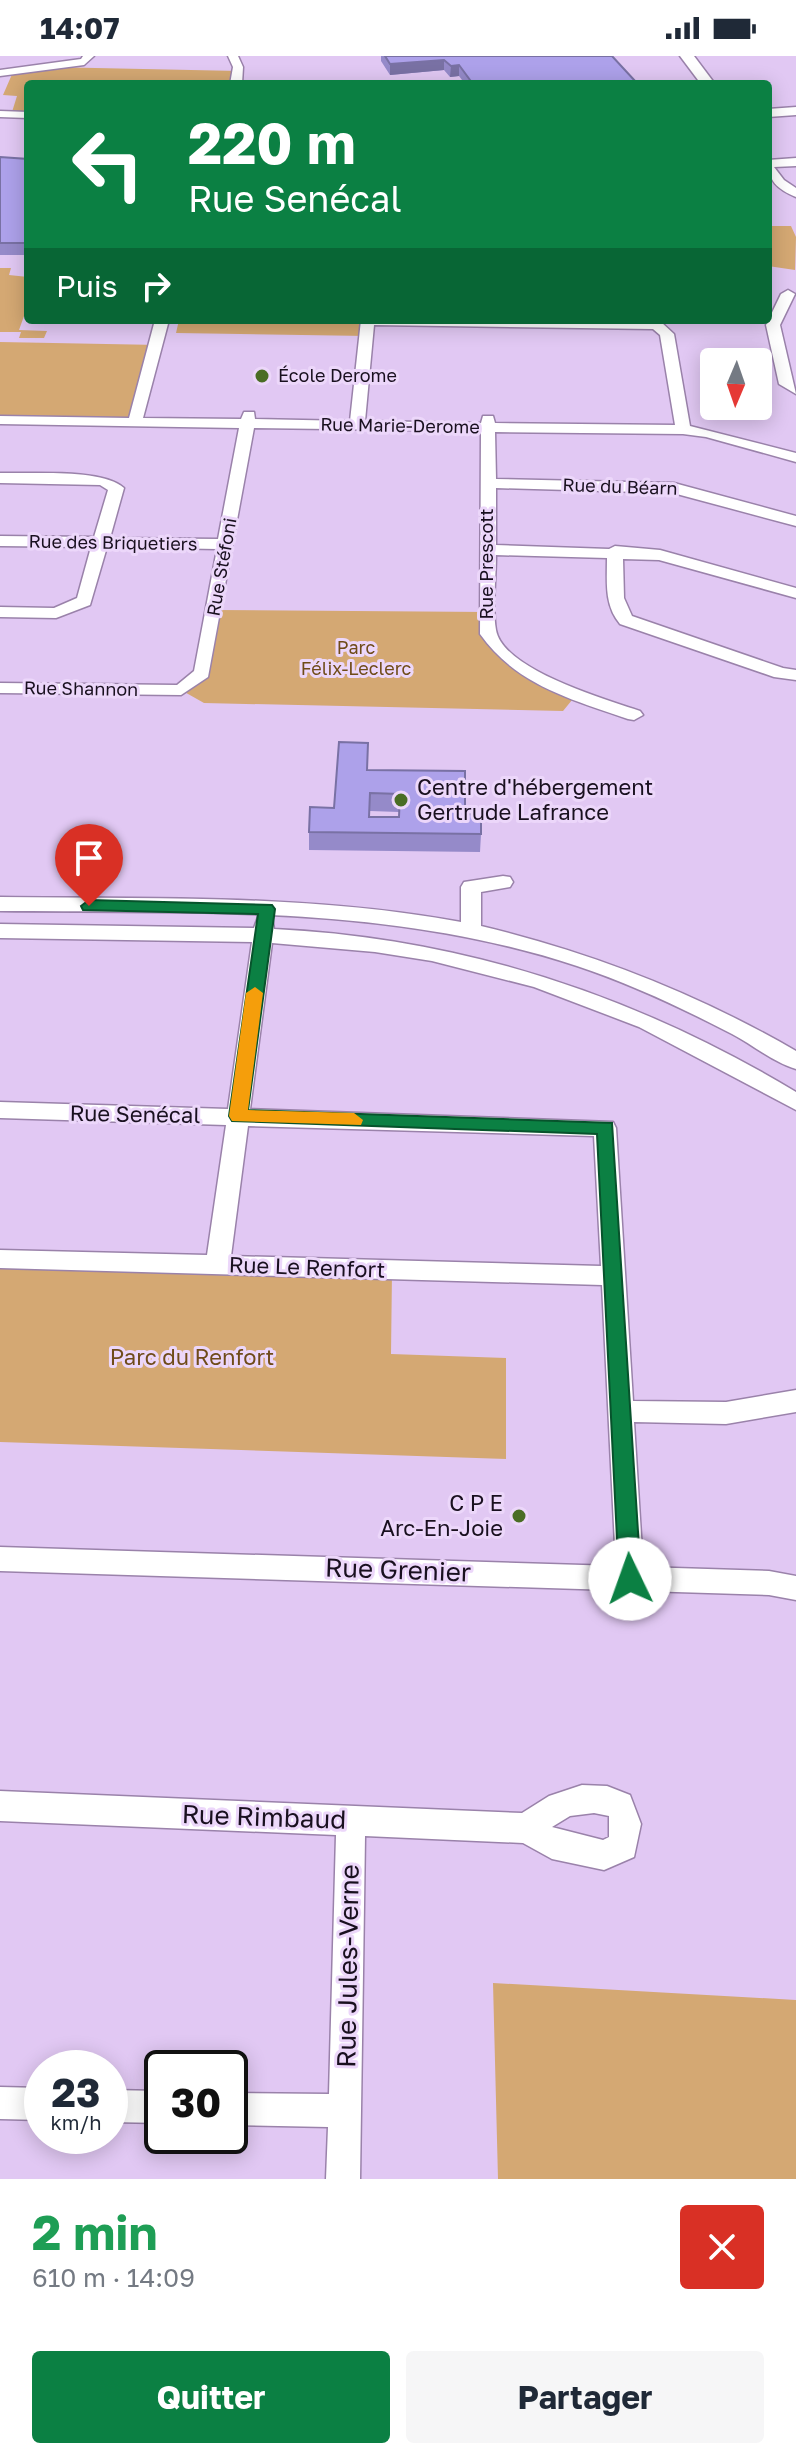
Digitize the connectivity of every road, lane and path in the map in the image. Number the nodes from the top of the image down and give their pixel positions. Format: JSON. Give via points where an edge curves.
{"nodes":[{"id":1,"x":89,"y":56,"type":"edge"},
{"id":2,"x":233,"y":56,"type":"edge"},
{"id":3,"x":673,"y":56,"type":"edge"},
{"id":4,"x":687,"y":56,"type":"edge"},
{"id":5,"x":4,"y":58,"type":"dead end"},
{"id":6,"x":13,"y":71,"type":"junction"},
{"id":7,"x":0,"y":73,"type":"edge"},
{"id":8,"x":236,"y":80,"type":"edge"},
{"id":9,"x":690,"y":80,"type":"edge"},
{"id":10,"x":705,"y":80,"type":"edge"},
{"id":11,"x":796,"y":162,"type":"edge"},
{"id":12,"x":772,"y":165,"type":"edge"},
{"id":13,"x":772,"y":173,"type":"edge"},
{"id":14,"x":781,"y":192,"type":"edge"},
{"id":15,"x":772,"y":292,"type":"edge"},
{"id":16,"x":792,"y":295,"type":"edge"},
{"id":17,"x":161,"y":324,"type":"edge"},
{"id":18,"x":175,"y":324,"type":"edge"},
{"id":19,"x":368,"y":324,"type":"edge"},
{"id":20,"x":615,"y":324,"type":"edge"},
{"id":21,"x":796,"y":390,"type":"edge"},
{"id":22,"x":0,"y":412,"type":"edge"},
{"id":23,"x":143,"y":418,"type":"junction"},
{"id":24,"x":0,"y":420,"type":"edge"},
{"id":25,"x":248,"y":420,"type":"junction"},
{"id":26,"x":358,"y":421,"type":"junction"},
{"id":27,"x":488,"y":423,"type":"junction"},
{"id":28,"x":682,"y":426,"type":"junction"},
{"id":29,"x":796,"y":449,"type":"edge"},
{"id":30,"x":796,"y":458,"type":"edge"},
{"id":31,"x":0,"y":478,"type":"edge"},
{"id":32,"x":487,"y":483,"type":"junction"},
{"id":33,"x":796,"y":521,"type":"edge"},
{"id":34,"x":0,"y":541,"type":"edge"},
{"id":35,"x":101,"y":542,"type":"junction"},
{"id":36,"x":226,"y":544,"type":"junction"},
{"id":37,"x":487,"y":550,"type":"junction"},
{"id":38,"x":615,"y":551,"type":"junction"},
{"id":39,"x":796,"y":593,"type":"edge"},
{"id":40,"x":0,"y":612,"type":"edge"},
{"id":41,"x":796,"y":675,"type":"edge"},
{"id":42,"x":0,"y":688,"type":"edge"},
{"id":43,"x":162,"y":691,"type":"joint"},
{"id":44,"x":634,"y":715,"type":"dead end"},
{"id":45,"x":503,"y":882,"type":"dead end"},
{"id":46,"x":0,"y":904,"type":"edge"},
{"id":47,"x":267,"y":909,"type":"junction"},
{"id":48,"x":0,"y":931,"type":"edge"},
{"id":49,"x":471,"y":931,"type":"junction"},
{"id":50,"x":263,"y":936,"type":"junction"},
{"id":51,"x":796,"y":1061,"type":"edge"},
{"id":52,"x":796,"y":1102,"type":"edge"},
{"id":53,"x":0,"y":1110,"type":"edge"},
{"id":54,"x":238,"y":1116,"type":"junction"},
{"id":55,"x":0,"y":1259,"type":"edge"},
{"id":56,"x":218,"y":1264,"type":"junction"},
{"id":57,"x":613,"y":1276,"type":"junction"},
{"id":58,"x":796,"y":1401,"type":"edge"},
{"id":59,"x":621,"y":1411,"type":"junction"},
{"id":60,"x":0,"y":1559,"type":"edge"},
{"id":61,"x":630,"y":1579,"type":"junction"},
{"id":62,"x":796,"y":1588,"type":"edge"},
{"id":63,"x":0,"y":1806,"type":"edge"},
{"id":64,"x":351,"y":1821,"type":"junction"},
{"id":65,"x":527,"y":1828,"type":"dead end"},
{"id":66,"x":0,"y":2103,"type":"edge"},
{"id":67,"x":24,"y":2104,"type":"edge"},
{"id":68,"x":248,"y":2109,"type":"edge"},
{"id":69,"x":345,"y":2111,"type":"junction"},
{"id":70,"x":343,"y":2179,"type":"edge"}],
"edges":[{"from":1,"to":6,"type":"street","via":[[84,62]]},
{"from":2,"to":8,"type":"street"},
{"from":3,"to":9,"type":"main road"},
{"from":4,"to":10,"type":"main road"},
{"from":5,"to":6,"type":"street"},
{"from":6,"to":7,"type":"street"},
{"from":11,"to":12,"type":"street"},
{"from":13,"to":14,"type":"street"},
{"from":15,"to":16,"type":"street"},
{"from":16,"to":21,"type":"street","via":[[773,325],[786,384]]},
{"from":17,"to":23,"type":"street"},
{"from":18,"to":23,"type":"street"},
{"from":19,"to":26,"type":"street"},
{"from":20,"to":28,"type":"street","via":[[656,325],[667,334]]},
{"from":22,"to":23,"type":"street","name":"Rue Marie-Derome"},
{"from":23,"to":24,"type":"street","name":"Rue Marie-Derome"},
{"from":23,"to":25,"type":"street","name":"Rue Marie-Derome"},
{"from":25,"to":26,"type":"street","name":"Rue Marie-Derome"},
{"from":25,"to":36,"type":"street","name":"Rue Stéfoni"},
{"from":26,"to":27,"type":"street","name":"Rue Marie-Derome"},
{"from":27,"to":28,"type":"street","name":"Rue Marie-Derome"},
{"from":27,"to":32,"type":"street","name":"Rue Prescott"},
{"from":28,"to":29,"type":"street","name":"Rue Marie-Derome","via":[[703,424]]},
{"from":28,"to":30,"type":"street","name":"Rue Marie-Derome"},
{"from":31,"to":35,"type":"street","via":[[103,481],[116,488]]},
{"from":32,"to":33,"type":"street","name":"Rue du Béarn","via":[[674,488]]},
{"from":32,"to":37,"type":"street","name":"Rue Prescott"},
{"from":34,"to":35,"type":"street","name":"Rue des Briquetiers"},
{"from":35,"to":36,"type":"street","name":"Rue des Briquetiers"},
{"from":35,"to":40,"type":"street","via":[[84,601],[56,613]]},
{"from":36,"to":43,"type":"street","name":"Rue Stéfoni","via":[[202,673],[181,690]]},
{"from":37,"to":38,"type":"street"},
{"from":37,"to":44,"type":"street","name":"Rue Prescott","via":[[488,634],[501,654],[550,685]]},
{"from":38,"to":39,"type":"street","via":[[660,555]]},
{"from":38,"to":41,"type":"street","via":[[617,604],[626,620]]},
{"from":42,"to":43,"type":"street","name":"Rue Shannon"},
{"from":45,"to":49,"type":"street","via":[[471,887]]},
{"from":46,"to":47,"type":"street"},
{"from":47,"to":49,"type":"street","via":[[357,913]]},
{"from":47,"to":50,"type":"street"},
{"from":48,"to":50,"type":"street"},
{"from":49,"to":51,"type":"street","via":[[632,980],[699,1007]]},
{"from":50,"to":52,"type":"street","via":[[376,945],[521,975],[648,1020]]},
{"from":50,"to":54,"type":"street"},
{"from":53,"to":54,"type":"street","name":"Rue Senécal"},
{"from":54,"to":56,"type":"street"},
{"from":54,"to":57,"type":"street","name":"Rue Senécal","via":[[605,1128]]},
{"from":55,"to":56,"type":"street","name":"Rue Le Renfort"},
{"from":56,"to":57,"type":"street","name":"Rue Le Renfort"},
{"from":57,"to":59,"type":"street"},
{"from":58,"to":59,"type":"street","via":[[726,1413]]},
{"from":59,"to":61,"type":"street"},
{"from":60,"to":61,"type":"street","name":"Rue Grenier"},
{"from":61,"to":62,"type":"street","name":"Rue Grenier"},
{"from":63,"to":64,"type":"street","name":"Rue Rimbaud"},
{"from":64,"to":65,"type":"street","name":"Rue Rimbaud"},
{"from":64,"to":69,"type":"street","name":"Rue Jules-Verne"},
{"from":66,"to":67,"type":"street"},
{"from":68,"to":69,"type":"street"},
{"from":69,"to":70,"type":"street","name":"Rue Jules-Verne"}]}
